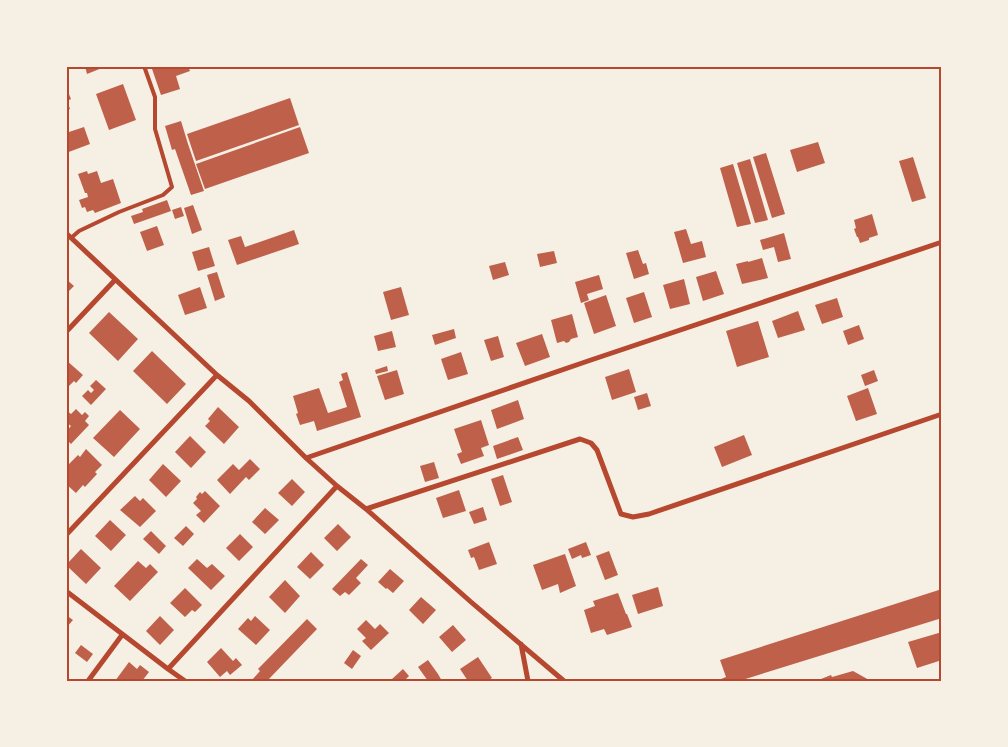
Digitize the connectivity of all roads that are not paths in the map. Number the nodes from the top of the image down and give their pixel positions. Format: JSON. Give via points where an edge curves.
{"nodes":[{"id":1,"x":144,"y":66,"type":"edge"},
{"id":2,"x":66,"y":233,"type":"edge"},
{"id":3,"x":71,"y":238,"type":"junction"},
{"id":4,"x":942,"y":242,"type":"edge"},
{"id":5,"x":115,"y":280,"type":"junction"},
{"id":6,"x":66,"y":332,"type":"edge"},
{"id":7,"x":217,"y":375,"type":"junction"},
{"id":8,"x":942,"y":414,"type":"edge"},
{"id":9,"x":306,"y":458,"type":"junction"},
{"id":10,"x":337,"y":486,"type":"junction"},
{"id":11,"x":366,"y":509,"type":"junction"},
{"id":12,"x":66,"y":535,"type":"edge"},
{"id":13,"x":66,"y":591,"type":"edge"},
{"id":14,"x":122,"y":635,"type":"junction"},
{"id":15,"x":521,"y":644,"type":"junction"},
{"id":16,"x":168,"y":669,"type":"junction"},
{"id":17,"x":88,"y":681,"type":"edge"},
{"id":18,"x":185,"y":681,"type":"edge"},
{"id":19,"x":528,"y":681,"type":"edge"},
{"id":20,"x":564,"y":681,"type":"edge"}],
"edges":[{"from":1,"to":3,"type":"lane","via":[[155,97],[155,129],[172,187],[163,195],[119,212]]},
{"from":2,"to":3,"type":"street"},
{"from":3,"to":5,"type":"street"},
{"from":4,"to":9,"type":"street"},
{"from":5,"to":6,"type":"street"},
{"from":5,"to":7,"type":"street"},
{"from":7,"to":9,"type":"street","via":[[249,401]]},
{"from":7,"to":12,"type":"street"},
{"from":8,"to":11,"type":"street","via":[[633,518],[621,514],[597,450],[591,443],[580,439]]},
{"from":9,"to":10,"type":"street"},
{"from":10,"to":11,"type":"street"},
{"from":10,"to":16,"type":"street"},
{"from":11,"to":15,"type":"street"},
{"from":13,"to":14,"type":"street"},
{"from":14,"to":16,"type":"street"},
{"from":14,"to":17,"type":"street"},
{"from":15,"to":19,"type":"street"},
{"from":15,"to":20,"type":"street"},
{"from":16,"to":18,"type":"street"}]}
